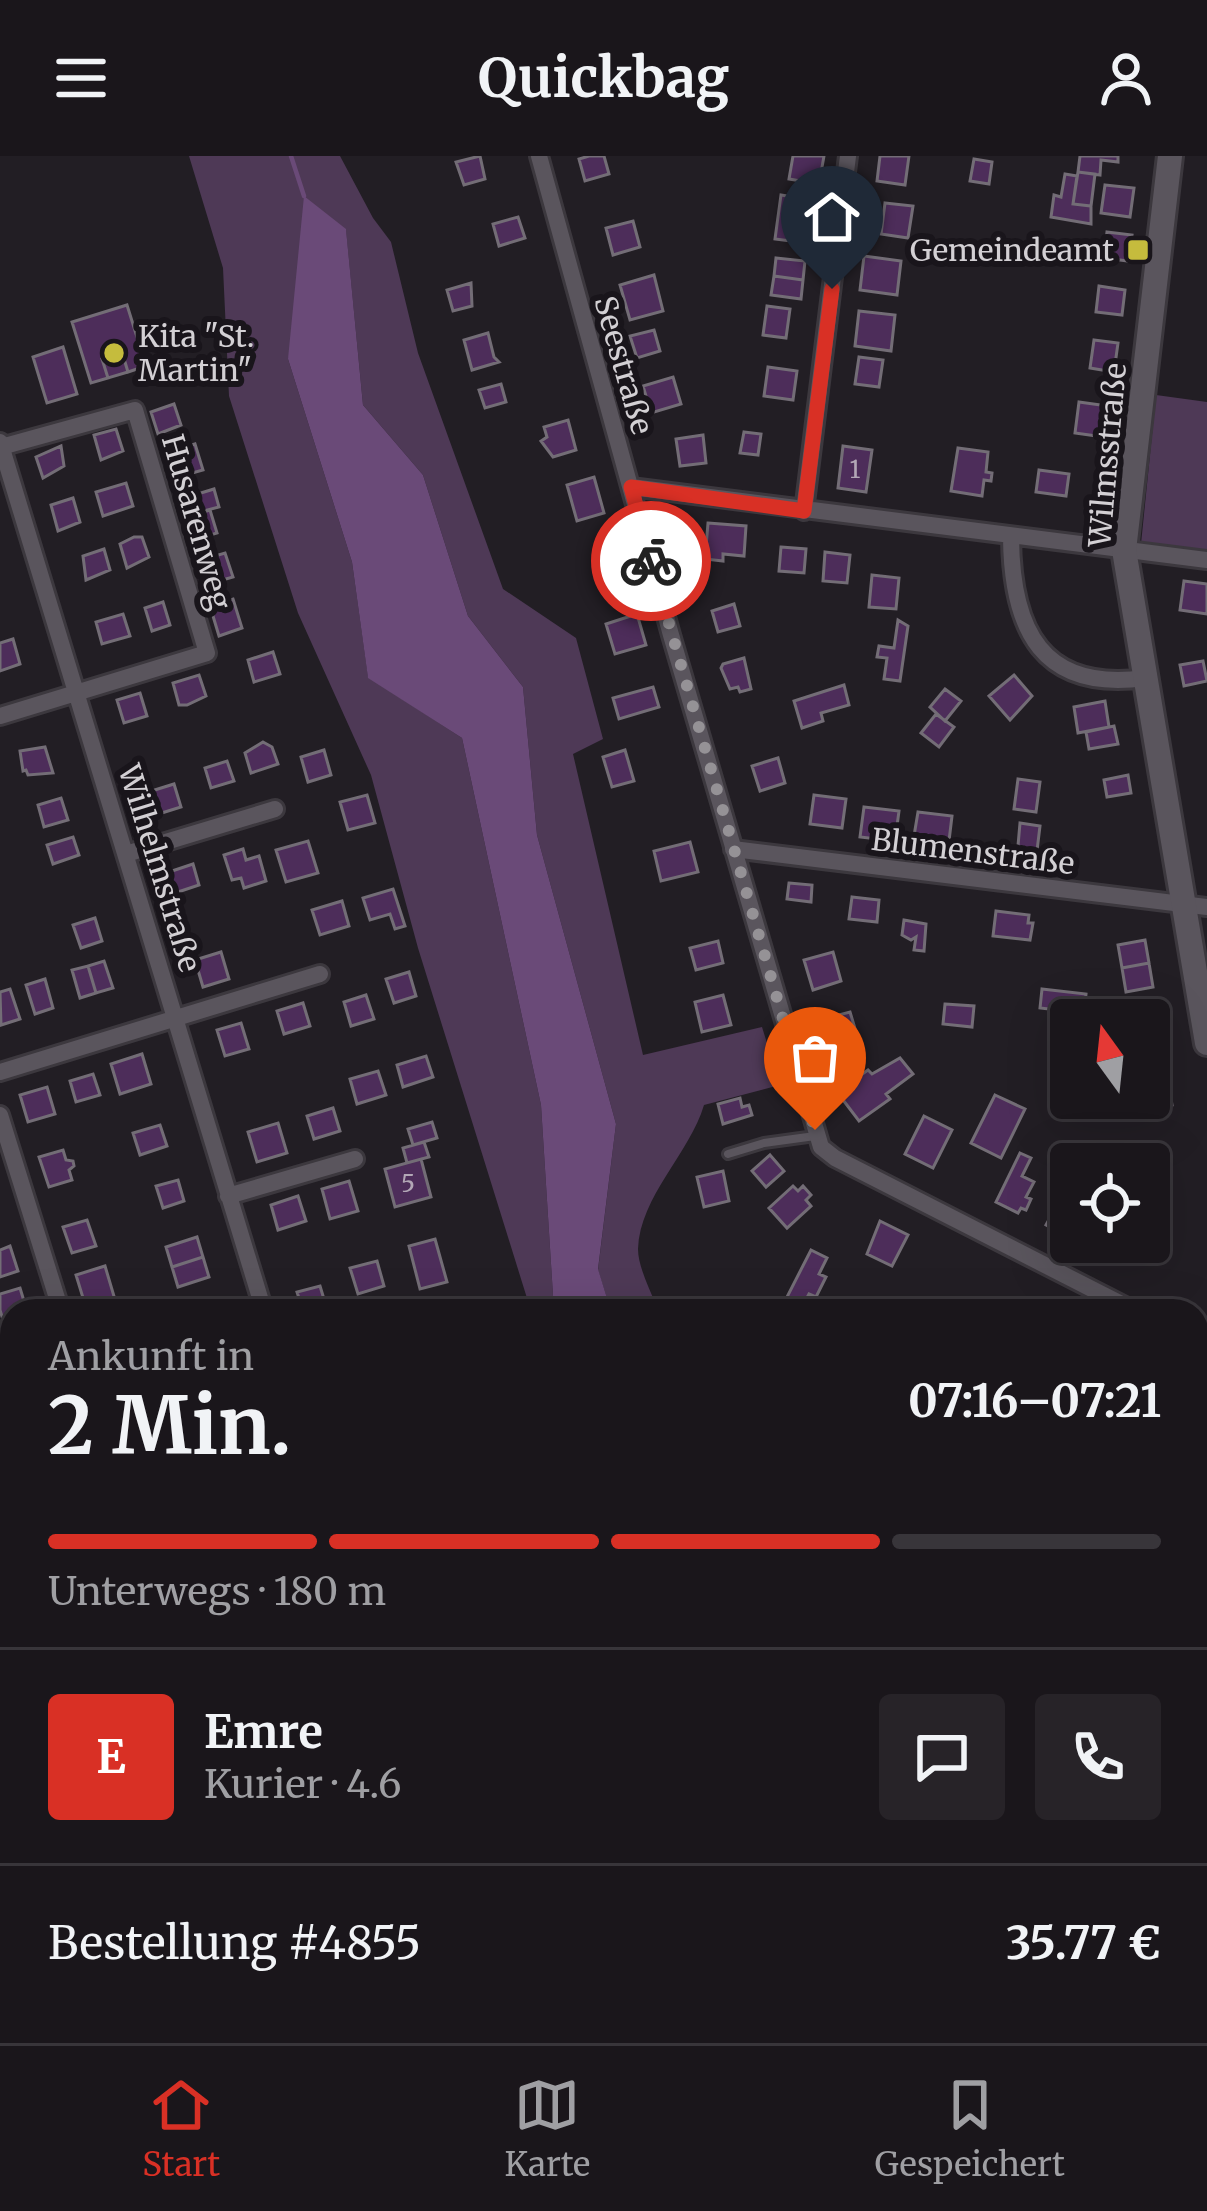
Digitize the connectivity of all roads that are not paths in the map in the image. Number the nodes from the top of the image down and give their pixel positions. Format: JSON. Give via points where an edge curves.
{"nodes":[{"id":1,"x":539,"y":156,"type":"edge"},
{"id":2,"x":848,"y":156,"type":"edge"},
{"id":3,"x":1170,"y":156,"type":"edge"},
{"id":4,"x":1,"y":445,"type":"edge"},
{"id":5,"x":631,"y":487,"type":"junction"},
{"id":6,"x":804,"y":511,"type":"junction"},
{"id":7,"x":1011,"y":538,"type":"junction"},
{"id":8,"x":1124,"y":550,"type":"junction"},
{"id":9,"x":1207,"y":560,"type":"edge"},
{"id":10,"x":1145,"y":678,"type":"junction"},
{"id":11,"x":77,"y":692,"type":"junction"},
{"id":12,"x":0,"y":716,"type":"edge"},
{"id":13,"x":275,"y":809,"type":"dead end"},
{"id":14,"x":733,"y":849,"type":"junction"},
{"id":15,"x":126,"y":854,"type":"junction"},
{"id":16,"x":1195,"y":906,"type":"edge"},
{"id":17,"x":320,"y":974,"type":"dead end"},
{"id":18,"x":178,"y":1018,"type":"junction"},
{"id":19,"x":1207,"y":1043,"type":"edge"},
{"id":20,"x":0,"y":1072,"type":"edge"},
{"id":21,"x":0,"y":1115,"type":"edge"},
{"id":22,"x":817,"y":1135,"type":"junction"},
{"id":23,"x":728,"y":1154,"type":"dead end"},
{"id":24,"x":355,"y":1159,"type":"dead end"},
{"id":25,"x":229,"y":1196,"type":"junction"},
{"id":26,"x":57,"y":1299,"type":"edge"},
{"id":27,"x":260,"y":1299,"type":"edge"},
{"id":28,"x":1111,"y":1299,"type":"edge"}],
"edges":[{"from":1,"to":5,"type":"street","name":"Seestraße"},
{"from":2,"to":6,"type":"street"},
{"from":3,"to":8,"type":"street","name":"Wilmsstraße"},
{"from":4,"to":11,"type":"street","name":"Wilhelmstraße"},
{"from":4,"to":11,"type":"street","name":"Husarenweg","via":[[135,410],[207,653]]},
{"from":5,"to":6,"type":"street"},
{"from":5,"to":14,"type":"street","name":"Seestraße"},
{"from":6,"to":7,"type":"street"},
{"from":7,"to":8,"type":"street"},
{"from":7,"to":10,"type":"street","via":[[1011,585],[1028,634],[1044,652],[1094,680]]},
{"from":8,"to":9,"type":"street"},
{"from":8,"to":10,"type":"street","name":"Wilmsstraße"},
{"from":10,"to":16,"type":"street","name":"Wilmsstraße"},
{"from":11,"to":12,"type":"street"},
{"from":11,"to":15,"type":"street","name":"Wilhelmstraße"},
{"from":13,"to":15,"type":"street"},
{"from":14,"to":16,"type":"street","name":"Blumenstraße"},
{"from":14,"to":22,"type":"street","name":"Seestraße"},
{"from":15,"to":18,"type":"street","name":"Wilhelmstraße"},
{"from":16,"to":19,"type":"street","name":"Wilmsstraße"},
{"from":17,"to":18,"type":"street"},
{"from":18,"to":20,"type":"street"},
{"from":18,"to":25,"type":"street","name":"Wilhelmstraße"},
{"from":21,"to":26,"type":"street"},
{"from":22,"to":23,"type":"lane"},
{"from":22,"to":28,"type":"street","via":[[835,1158]]},
{"from":24,"to":25,"type":"street"},
{"from":25,"to":27,"type":"street","name":"Wilhelmstraße"}]}
